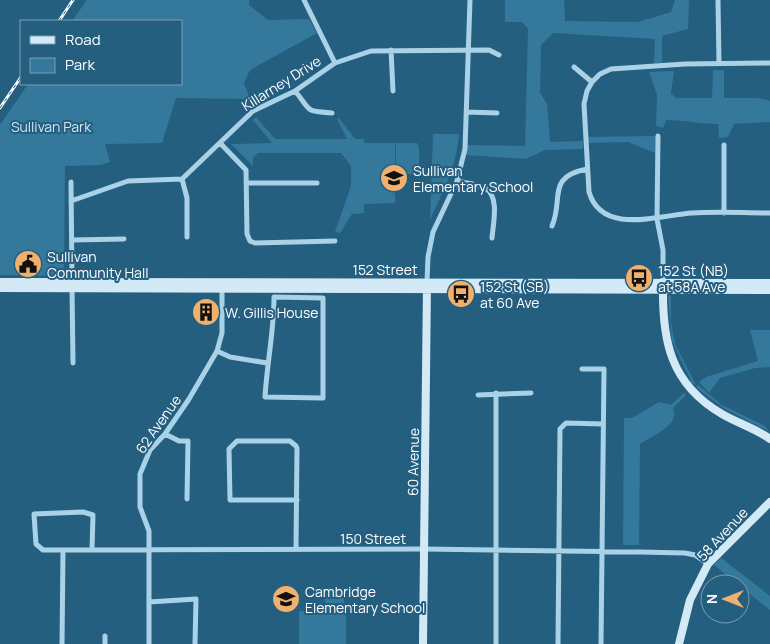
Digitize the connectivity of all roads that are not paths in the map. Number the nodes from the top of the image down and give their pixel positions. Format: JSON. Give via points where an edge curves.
{"nodes":[{"id":1,"x":304,"y":0,"type":"edge"},
{"id":2,"x":470,"y":0,"type":"edge"},
{"id":3,"x":718,"y":0,"type":"edge"},
{"id":4,"x":391,"y":50,"type":"junction"},
{"id":5,"x":467,"y":50,"type":"junction"},
{"id":6,"x":499,"y":55,"type":"dead end"},
{"id":7,"x":335,"y":63,"type":"junction"},
{"id":8,"x":770,"y":63,"type":"edge"},
{"id":9,"x":719,"y":64,"type":"junction"},
{"id":10,"x":574,"y":68,"type":"dead end"},
{"id":11,"x":592,"y":82,"type":"junction"},
{"id":12,"x":295,"y":91,"type":"junction"},
{"id":13,"x":393,"y":91,"type":"dead end"},
{"id":14,"x":467,"y":112,"type":"junction"},
{"id":15,"x":332,"y":113,"type":"dead end"},
{"id":16,"x":497,"y":113,"type":"dead end"},
{"id":17,"x":658,"y":136,"type":"dead end"},
{"id":18,"x":220,"y":143,"type":"junction"},
{"id":19,"x":724,"y":146,"type":"dead end"},
{"id":20,"x":587,"y":169,"type":"junction"},
{"id":21,"x":182,"y":179,"type":"junction"},
{"id":22,"x":457,"y":181,"type":"junction"},
{"id":23,"x":71,"y":182,"type":"dead end"},
{"id":24,"x":247,"y":183,"type":"junction"},
{"id":25,"x":318,"y":183,"type":"dead end"},
{"id":26,"x":71,"y":201,"type":"junction"},
{"id":27,"x":724,"y":213,"type":"junction"},
{"id":28,"x":770,"y":213,"type":"edge"},
{"id":29,"x":657,"y":219,"type":"junction"},
{"id":30,"x":552,"y":226,"type":"dead end"},
{"id":31,"x":187,"y":237,"type":"dead end"},
{"id":32,"x":492,"y":238,"type":"dead end"},
{"id":33,"x":124,"y":239,"type":"dead end"},
{"id":34,"x":72,"y":240,"type":"junction"},
{"id":35,"x":335,"y":241,"type":"dead end"},
{"id":36,"x":0,"y":282,"type":"edge"},
{"id":37,"x":770,"y":283,"type":"edge"},
{"id":38,"x":427,"y":284,"type":"junction"},
{"id":39,"x":71,"y":285,"type":"junction"},
{"id":40,"x":222,"y":285,"type":"junction"},
{"id":41,"x":663,"y":285,"type":"junction"},
{"id":42,"x":0,"y":288,"type":"edge"},
{"id":43,"x":770,"y":290,"type":"edge"},
{"id":44,"x":217,"y":351,"type":"junction"},
{"id":45,"x":73,"y":363,"type":"dead end"},
{"id":46,"x":267,"y":363,"type":"junction"},
{"id":47,"x":582,"y":369,"type":"dead end"},
{"id":48,"x":496,"y":393,"type":"junction"},
{"id":49,"x":531,"y":393,"type":"dead end"},
{"id":50,"x":478,"y":395,"type":"dead end"},
{"id":51,"x":603,"y":424,"type":"junction"},
{"id":52,"x":165,"y":434,"type":"junction"},
{"id":53,"x":770,"y":439,"type":"edge"},
{"id":54,"x":187,"y":499,"type":"dead end"},
{"id":55,"x":297,"y":500,"type":"junction"},
{"id":56,"x":770,"y":502,"type":"edge"},
{"id":57,"x":149,"y":549,"type":"junction"},
{"id":58,"x":296,"y":549,"type":"junction"},
{"id":59,"x":424,"y":549,"type":"junction"},
{"id":60,"x":63,"y":550,"type":"junction"},
{"id":61,"x":92,"y":550,"type":"junction"},
{"id":62,"x":497,"y":550,"type":"junction"},
{"id":63,"x":602,"y":551,"type":"junction"},
{"id":64,"x":559,"y":552,"type":"junction"},
{"id":65,"x":708,"y":564,"type":"junction"},
{"id":66,"x":149,"y":602,"type":"junction"},
{"id":67,"x":105,"y":636,"type":"dead end"},
{"id":68,"x":62,"y":644,"type":"edge"},
{"id":69,"x":105,"y":644,"type":"edge"},
{"id":70,"x":149,"y":644,"type":"edge"},
{"id":71,"x":195,"y":644,"type":"edge"},
{"id":72,"x":424,"y":644,"type":"edge"},
{"id":73,"x":496,"y":644,"type":"edge"},
{"id":74,"x":558,"y":644,"type":"edge"},
{"id":75,"x":601,"y":644,"type":"edge"},
{"id":76,"x":679,"y":644,"type":"edge"}],
"edges":[{"from":1,"to":7,"type":"street"},
{"from":2,"to":5,"type":"street"},
{"from":3,"to":9,"type":"street"},
{"from":4,"to":5,"type":"street","name":"Killarney Drive"},
{"from":4,"to":7,"type":"street","name":"Killarney Drive","via":[[371,51]]},
{"from":4,"to":13,"type":"street"},
{"from":5,"to":6,"type":"street","name":"Killarney Drive","via":[[489,50]]},
{"from":5,"to":14,"type":"street"},
{"from":7,"to":12,"type":"street","name":"Killarney Drive"},
{"from":8,"to":9,"type":"street"},
{"from":9,"to":11,"type":"street","via":[[620,68],[604,72]]},
{"from":10,"to":11,"type":"street"},
{"from":11,"to":20,"type":"street","via":[[584,104]]},
{"from":12,"to":15,"type":"street","via":[[311,112]]},
{"from":12,"to":18,"type":"street","name":"Killarney Drive","via":[[253,111]]},
{"from":14,"to":16,"type":"street"},
{"from":14,"to":22,"type":"street","via":[[465,149]]},
{"from":17,"to":29,"type":"street"},
{"from":18,"to":21,"type":"street","name":"Killarney Drive"},
{"from":18,"to":24,"type":"street","via":[[245,167]]},
{"from":19,"to":27,"type":"street"},
{"from":20,"to":29,"type":"street","via":[[589,192],[595,205],[608,216]]},
{"from":20,"to":30,"type":"street","via":[[571,172],[562,181]]},
{"from":21,"to":26,"type":"street","via":[[128,181]]},
{"from":21,"to":31,"type":"street","via":[[187,198]]},
{"from":22,"to":32,"type":"street","via":[[485,188],[492,195]]},
{"from":22,"to":38,"type":"street","via":[[433,232]]},
{"from":23,"to":26,"type":"street"},
{"from":24,"to":25,"type":"street"},
{"from":24,"to":35,"type":"street","via":[[247,234],[250,241]]},
{"from":26,"to":34,"type":"street"},
{"from":27,"to":28,"type":"street"},
{"from":27,"to":29,"type":"street","via":[[689,213]]},
{"from":29,"to":41,"type":"street","via":[[663,250]]},
{"from":33,"to":34,"type":"street"},
{"from":34,"to":39,"type":"street"},
{"from":36,"to":39,"type":"main road","name":"152 Street"},
{"from":37,"to":41,"type":"main road","name":"152 Street"},
{"from":38,"to":40,"type":"main road","name":"152 Street"},
{"from":38,"to":41,"type":"main road","name":"152 Street"},
{"from":38,"to":59,"type":"main road","name":"60 Avenue"},
{"from":39,"to":40,"type":"main road","name":"152 Street"},
{"from":39,"to":42,"type":"main road","name":"152 Street","via":[[61,288]]},
{"from":39,"to":45,"type":"street"},
{"from":40,"to":44,"type":"street","name":"62 Avenue","via":[[222,333]]},
{"from":41,"to":43,"type":"main road","name":"152 Street"},
{"from":41,"to":53,"type":"main road","via":[[666,341],[682,377],[716,410]]},
{"from":44,"to":46,"type":"street","via":[[230,357]]},
{"from":44,"to":52,"type":"street","name":"62 Avenue"},
{"from":46,"to":46,"type":"street","via":[[265,397],[323,398],[323,298],[274,297],[274,328]]},
{"from":47,"to":51,"type":"street","via":[[604,370]]},
{"from":48,"to":49,"type":"street"},
{"from":48,"to":50,"type":"street"},
{"from":48,"to":62,"type":"street"},
{"from":51,"to":63,"type":"street"},
{"from":51,"to":64,"type":"street","via":[[566,423],[560,429]]},
{"from":52,"to":54,"type":"street","via":[[188,442]]},
{"from":52,"to":57,"type":"street","name":"62 Avenue","via":[[150,450],[139,480],[140,507],[149,527]]},
{"from":55,"to":55,"type":"street","via":[[295,444],[290,441],[237,441],[232,444],[230,500]]},
{"from":55,"to":58,"type":"street"},
{"from":56,"to":65,"type":"main road","name":"58 Avenue"},
{"from":57,"to":58,"type":"street","name":"150 Street"},
{"from":57,"to":61,"type":"street","name":"150 Street"},
{"from":57,"to":66,"type":"street","name":"62 Avenue"},
{"from":58,"to":59,"type":"street","name":"150 Street"},
{"from":59,"to":62,"type":"street","name":"150 Street"},
{"from":59,"to":72,"type":"main road","name":"60 Avenue"},
{"from":60,"to":61,"type":"street","name":"150 Street"},
{"from":60,"to":61,"type":"street","name":"150 Street","via":[[42,550],[37,546],[34,514],[83,512],[92,515]]},
{"from":60,"to":68,"type":"street"},
{"from":62,"to":64,"type":"street","name":"150 Street"},
{"from":62,"to":73,"type":"street"},
{"from":63,"to":64,"type":"street","name":"150 Street"},
{"from":63,"to":65,"type":"street","name":"150 Street","via":[[685,553],[695,555]]},
{"from":63,"to":75,"type":"street"},
{"from":64,"to":74,"type":"street"},
{"from":65,"to":76,"type":"main road","name":"58 Avenue","via":[[690,600]]},
{"from":66,"to":70,"type":"street","name":"62 Avenue"},
{"from":66,"to":71,"type":"street","via":[[196,599]]},
{"from":67,"to":69,"type":"street"}]}
